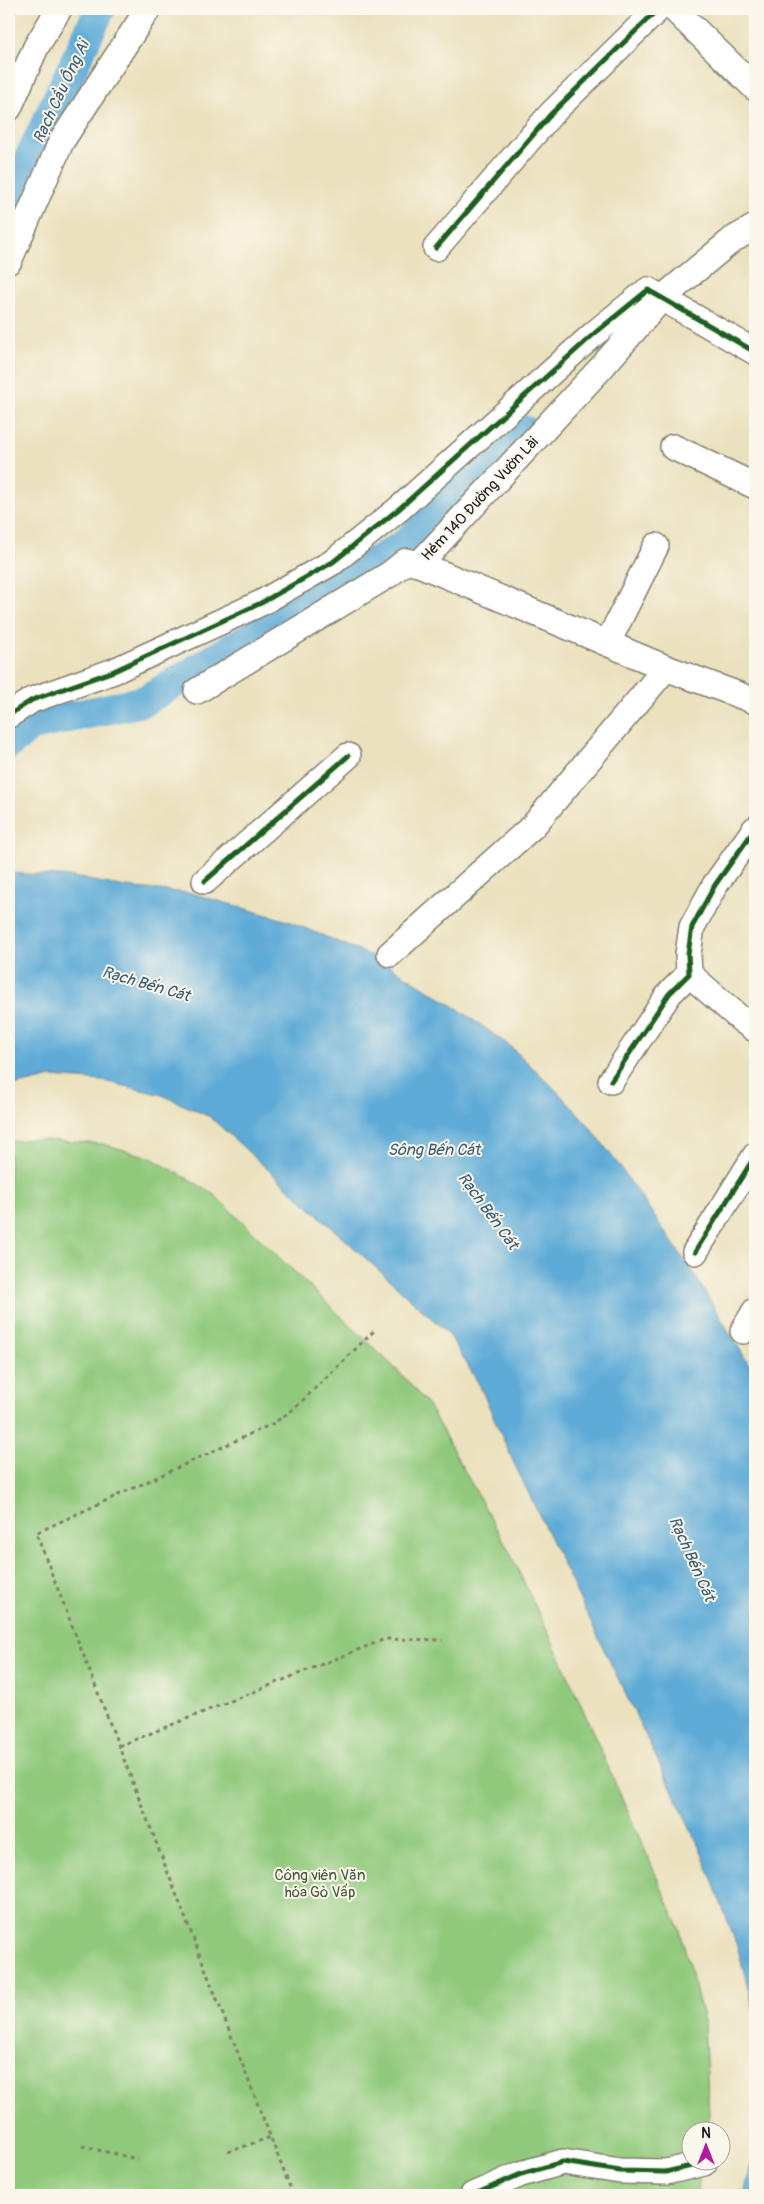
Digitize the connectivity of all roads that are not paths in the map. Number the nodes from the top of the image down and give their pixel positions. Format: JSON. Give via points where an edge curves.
{"nodes":[{"id":1,"x":59,"y":9,"type":"edge"},
{"id":2,"x":148,"y":9,"type":"edge"},
{"id":3,"x":658,"y":9,"type":"edge"},
{"id":4,"x":674,"y":9,"type":"edge"},
{"id":5,"x":755,"y":88,"type":"edge"},
{"id":6,"x":9,"y":108,"type":"edge"},
{"id":7,"x":755,"y":227,"type":"edge"},
{"id":8,"x":436,"y":248,"type":"dead end"},
{"id":9,"x":9,"y":261,"type":"edge"},
{"id":10,"x":661,"y":299,"type":"junction"},
{"id":11,"x":755,"y":352,"type":"edge"},
{"id":12,"x":673,"y":447,"type":"dead end"},
{"id":13,"x":755,"y":486,"type":"edge"},
{"id":14,"x":656,"y":546,"type":"dead end"},
{"id":15,"x":419,"y":564,"type":"junction"},
{"id":16,"x":335,"y":565,"type":"junction"},
{"id":17,"x":354,"y":591,"type":"junction"},
{"id":18,"x":608,"y":642,"type":"junction"},
{"id":19,"x":666,"y":668,"type":"junction"},
{"id":20,"x":197,"y":691,"type":"dead end"},
{"id":21,"x":755,"y":700,"type":"edge"},
{"id":22,"x":9,"y":715,"type":"edge"},
{"id":23,"x":348,"y":756,"type":"dead end"},
{"id":24,"x":755,"y":829,"type":"edge"},
{"id":25,"x":205,"y":881,"type":"dead end"},
{"id":26,"x":390,"y":954,"type":"dead end"},
{"id":27,"x":689,"y":974,"type":"junction"},
{"id":28,"x":755,"y":1029,"type":"edge"},
{"id":29,"x":611,"y":1081,"type":"dead end"},
{"id":30,"x":755,"y":1156,"type":"edge"},
{"id":31,"x":694,"y":1252,"type":"dead end"},
{"id":32,"x":682,"y":2168,"type":"edge"},
{"id":33,"x":473,"y":2195,"type":"edge"}],
"edges":[{"from":1,"to":6,"type":"street","via":[[36,47]]},
{"from":2,"to":9,"type":"street","via":[[61,142]]},
{"from":3,"to":8,"type":"street","via":[[552,114]]},
{"from":4,"to":5,"type":"street"},
{"from":7,"to":10,"type":"street","name":"Hẻm 140 Đường Vườn Lài","via":[[732,240]]},
{"from":10,"to":11,"type":"street"},
{"from":10,"to":15,"type":"street","name":"Hẻm 140 Đường Vườn Lài"},
{"from":10,"to":16,"type":"street","via":[[648,290],[595,333]]},
{"from":12,"to":13,"type":"street"},
{"from":14,"to":18,"type":"street"},
{"from":15,"to":17,"type":"street","via":[[406,561],[390,574]]},
{"from":15,"to":18,"type":"street","name":"Hẻm 140 Đường Vườn Lài"},
{"from":16,"to":17,"type":"street"},
{"from":16,"to":22,"type":"street","via":[[261,604],[114,671],[32,700]]},
{"from":17,"to":20,"type":"street"},
{"from":18,"to":19,"type":"street","name":"Hẻm 140 Đường Vườn Lài"},
{"from":19,"to":21,"type":"street","name":"Hẻm 140 Đường Vườn Lài"},
{"from":19,"to":26,"type":"street","via":[[533,826]]},
{"from":23,"to":25,"type":"street"},
{"from":24,"to":27,"type":"street","via":[[715,885],[692,927]]},
{"from":27,"to":28,"type":"street"},
{"from":27,"to":29,"type":"street","via":[[670,994]]},
{"from":30,"to":31,"type":"street"},
{"from":32,"to":33,"type":"street","via":[[666,2172],[620,2171],[563,2162],[521,2174]]}]}
